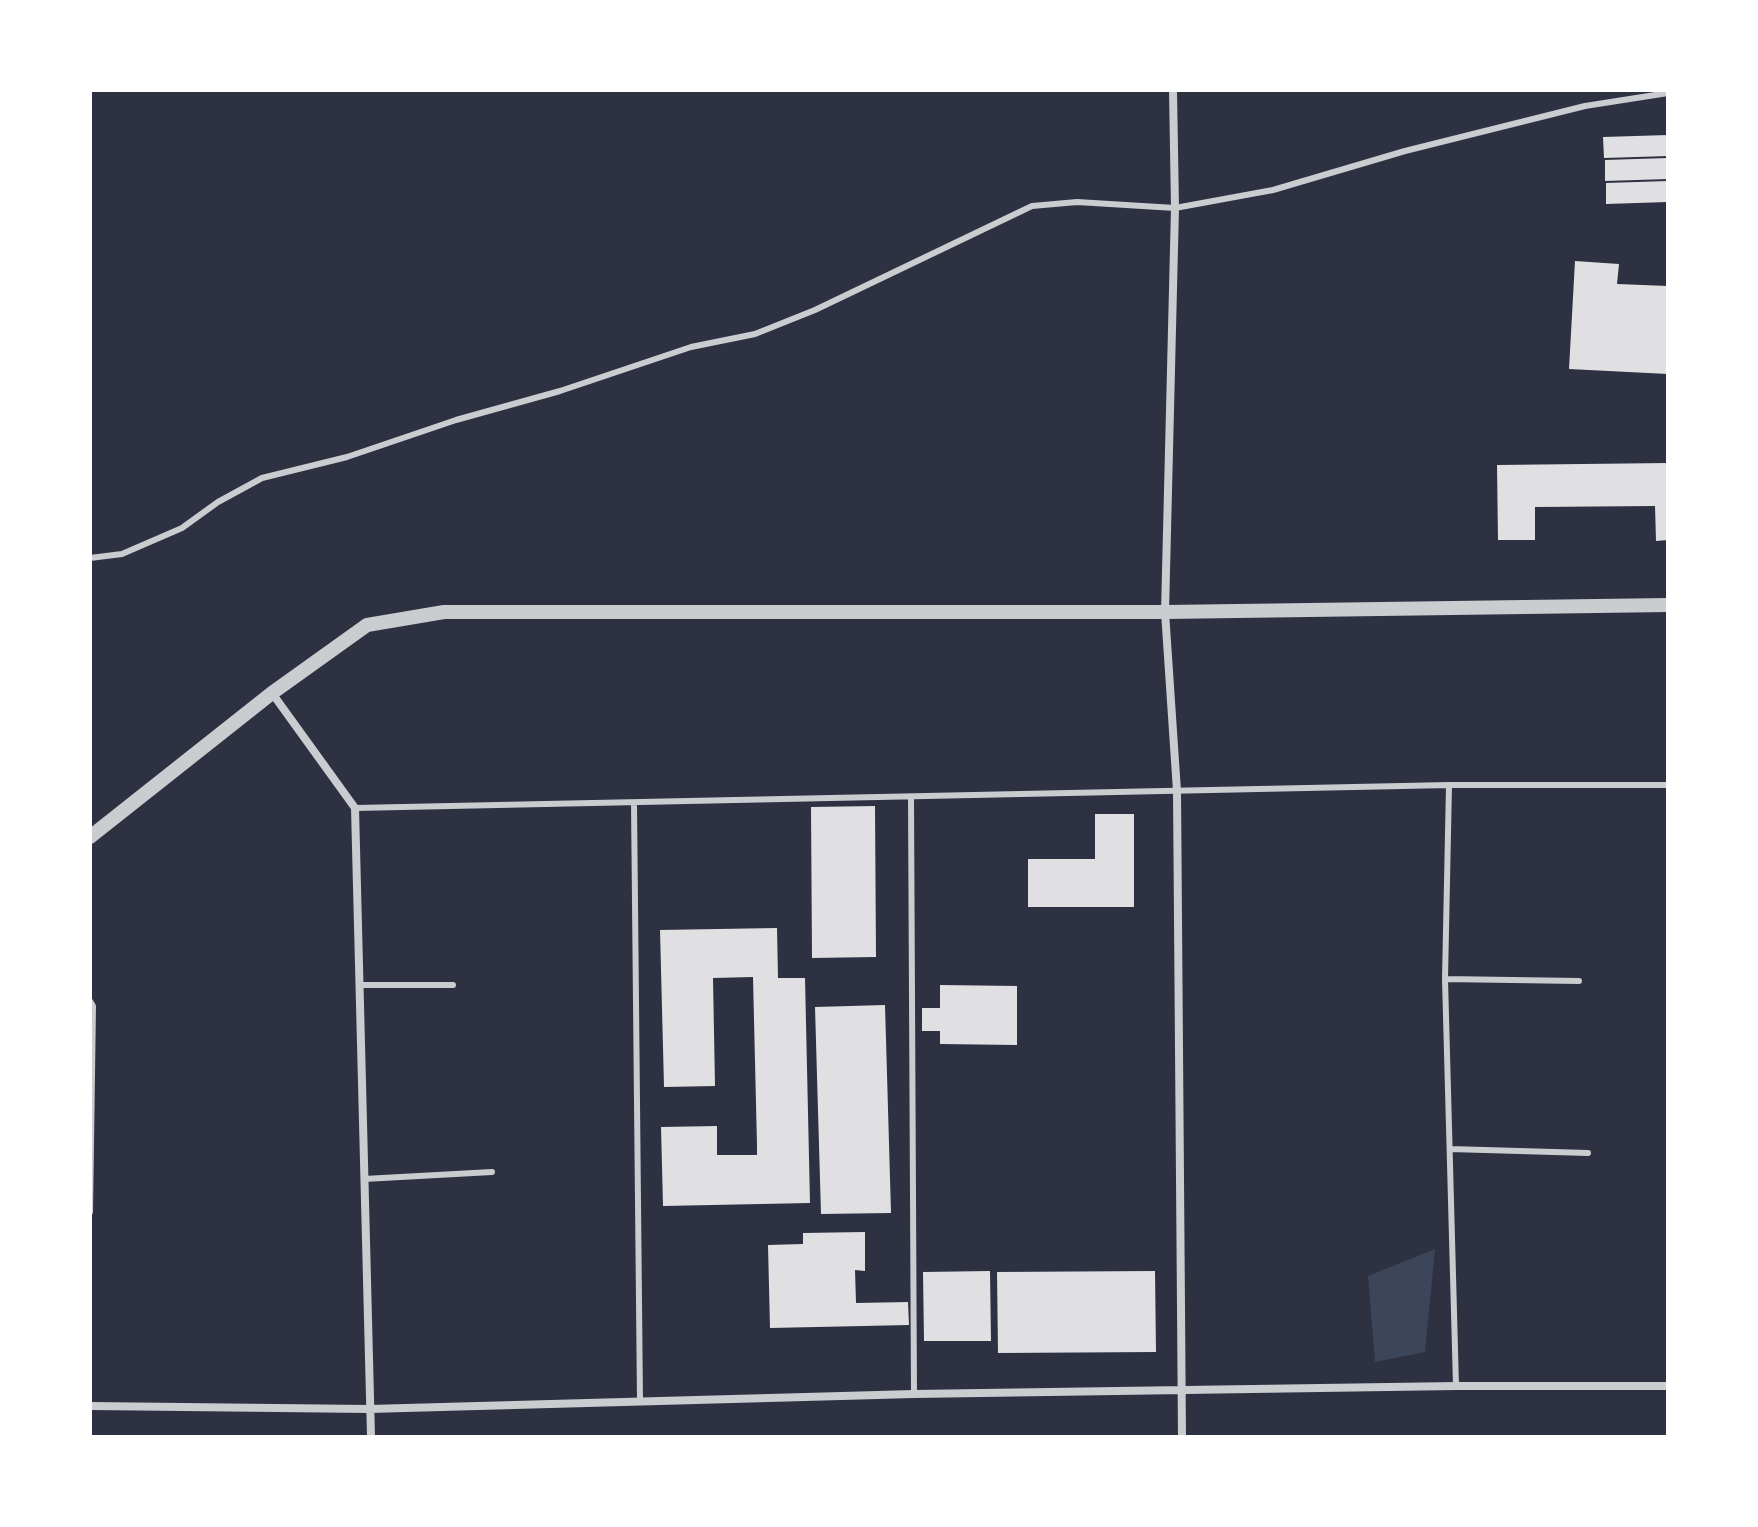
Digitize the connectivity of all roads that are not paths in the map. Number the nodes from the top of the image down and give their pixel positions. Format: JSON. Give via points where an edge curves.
{"nodes":[{"id":1,"x":1173,"y":90,"type":"edge"},
{"id":2,"x":1668,"y":93,"type":"edge"},
{"id":3,"x":1175,"y":208,"type":"junction"},
{"id":4,"x":90,"y":558,"type":"edge"},
{"id":5,"x":1668,"y":605,"type":"edge"},
{"id":6,"x":1165,"y":612,"type":"junction"},
{"id":7,"x":272,"y":693,"type":"junction"},
{"id":8,"x":1449,"y":785,"type":"junction"},
{"id":9,"x":1668,"y":785,"type":"edge"},
{"id":10,"x":1177,"y":791,"type":"junction"},
{"id":11,"x":911,"y":798,"type":"junction"},
{"id":12,"x":634,"y":803,"type":"junction"},
{"id":13,"x":355,"y":808,"type":"junction"},
{"id":14,"x":90,"y":837,"type":"edge"},
{"id":15,"x":1445,"y":979,"type":"junction"},
{"id":16,"x":1579,"y":981,"type":"dead end"},
{"id":17,"x":359,"y":985,"type":"junction"},
{"id":18,"x":453,"y":985,"type":"dead end"},
{"id":19,"x":90,"y":1001,"type":"edge"},
{"id":20,"x":1450,"y":1149,"type":"junction"},
{"id":21,"x":1588,"y":1153,"type":"dead end"},
{"id":22,"x":492,"y":1172,"type":"dead end"},
{"id":23,"x":364,"y":1179,"type":"junction"},
{"id":24,"x":90,"y":1212,"type":"edge"},
{"id":25,"x":1456,"y":1386,"type":"junction"},
{"id":26,"x":1668,"y":1386,"type":"edge"},
{"id":27,"x":1180,"y":1391,"type":"junction"},
{"id":28,"x":914,"y":1394,"type":"junction"},
{"id":29,"x":640,"y":1401,"type":"junction"},
{"id":30,"x":90,"y":1406,"type":"edge"},
{"id":31,"x":369,"y":1409,"type":"junction"},
{"id":32,"x":371,"y":1437,"type":"edge"},
{"id":33,"x":1182,"y":1437,"type":"edge"}],
"edges":[{"from":1,"to":3,"type":"street"},
{"from":2,"to":3,"type":"lane","via":[[1585,106],[1273,190]]},
{"from":3,"to":4,"type":"lane","via":[[1077,202],[1032,206],[755,334],[691,347],[347,457],[262,478],[182,528],[122,554]]},
{"from":3,"to":6,"type":"street"},
{"from":5,"to":6,"type":"street"},
{"from":6,"to":7,"type":"street","via":[[444,612],[367,625]]},
{"from":6,"to":10,"type":"street"},
{"from":7,"to":13,"type":"street"},
{"from":7,"to":14,"type":"street"},
{"from":8,"to":9,"type":"lane"},
{"from":8,"to":10,"type":"lane"},
{"from":8,"to":15,"type":"lane"},
{"from":10,"to":11,"type":"lane"},
{"from":10,"to":27,"type":"street"},
{"from":11,"to":12,"type":"lane"},
{"from":11,"to":28,"type":"lane"},
{"from":12,"to":13,"type":"lane"},
{"from":12,"to":29,"type":"lane"},
{"from":13,"to":17,"type":"street"},
{"from":15,"to":16,"type":"lane"},
{"from":15,"to":20,"type":"lane"},
{"from":17,"to":18,"type":"lane"},
{"from":17,"to":23,"type":"street"},
{"from":19,"to":24,"type":"lane"},
{"from":20,"to":21,"type":"lane"},
{"from":20,"to":25,"type":"lane"},
{"from":22,"to":23,"type":"lane"},
{"from":23,"to":31,"type":"street"},
{"from":25,"to":26,"type":"street"},
{"from":25,"to":27,"type":"street"},
{"from":27,"to":28,"type":"street"},
{"from":27,"to":33,"type":"street"},
{"from":28,"to":29,"type":"street"},
{"from":29,"to":31,"type":"street"},
{"from":30,"to":31,"type":"street"},
{"from":31,"to":32,"type":"street"}]}
